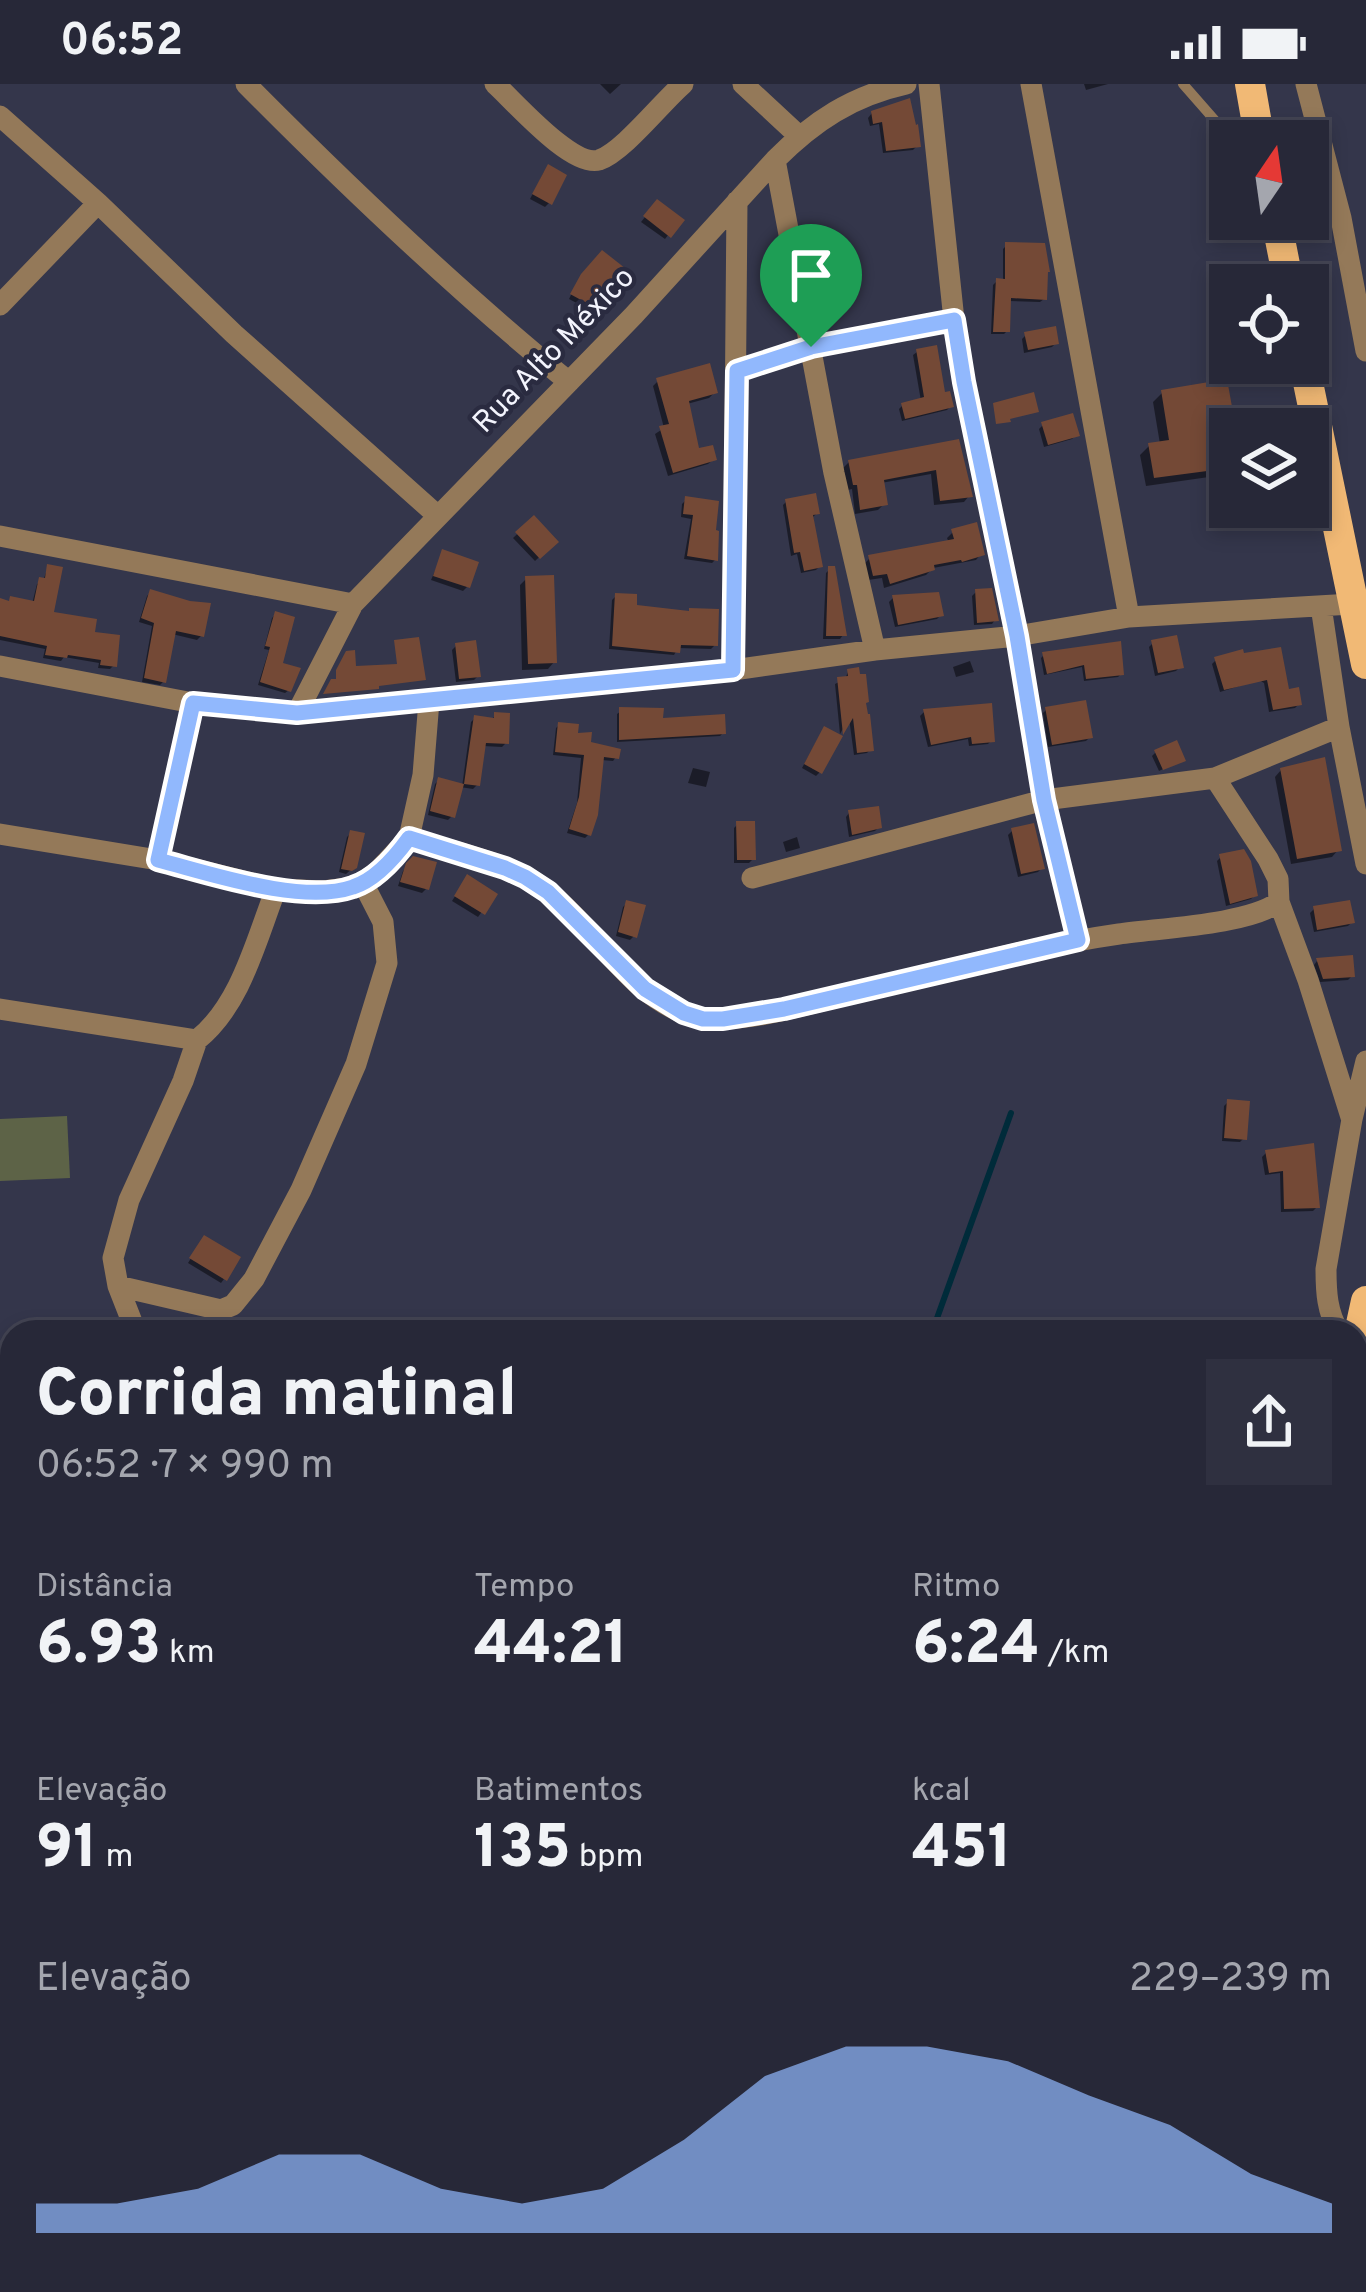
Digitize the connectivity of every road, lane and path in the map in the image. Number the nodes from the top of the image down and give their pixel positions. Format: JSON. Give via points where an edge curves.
{"nodes":[{"id":1,"x":246,"y":84,"type":"edge"},
{"id":2,"x":495,"y":84,"type":"edge"},
{"id":3,"x":683,"y":84,"type":"edge"},
{"id":4,"x":743,"y":84,"type":"edge"},
{"id":5,"x":906,"y":84,"type":"edge"},
{"id":6,"x":929,"y":84,"type":"edge"},
{"id":7,"x":1031,"y":84,"type":"edge"},
{"id":8,"x":1183,"y":84,"type":"edge"},
{"id":9,"x":1250,"y":84,"type":"edge"},
{"id":10,"x":1306,"y":84,"type":"edge"},
{"id":11,"x":0,"y":116,"type":"edge"},
{"id":12,"x":1215,"y":120,"type":"edge"},
{"id":13,"x":1257,"y":120,"type":"edge"},
{"id":14,"x":799,"y":136,"type":"junction"},
{"id":15,"x":775,"y":160,"type":"junction"},
{"id":16,"x":737,"y":201,"type":"junction"},
{"id":17,"x":98,"y":203,"type":"junction"},
{"id":18,"x":1341,"y":218,"type":"junction"},
{"id":19,"x":1366,"y":227,"type":"edge"},
{"id":20,"x":1366,"y":276,"type":"edge"},
{"id":21,"x":1355,"y":301,"type":"junction"},
{"id":22,"x":0,"y":305,"type":"edge"},
{"id":23,"x":954,"y":320,"type":"junction"},
{"id":24,"x":811,"y":347,"type":"junction"},
{"id":25,"x":1366,"y":350,"type":"edge"},
{"id":26,"x":737,"y":371,"type":"junction"},
{"id":27,"x":569,"y":382,"type":"junction"},
{"id":28,"x":1307,"y":384,"type":"edge"},
{"id":29,"x":438,"y":516,"type":"junction"},
{"id":30,"x":0,"y":536,"type":"edge"},
{"id":31,"x":353,"y":604,"type":"junction"},
{"id":32,"x":1337,"y":605,"type":"junction"},
{"id":33,"x":1129,"y":617,"type":"junction"},
{"id":34,"x":1017,"y":636,"type":"junction"},
{"id":35,"x":874,"y":650,"type":"junction"},
{"id":36,"x":1366,"y":664,"type":"edge"},
{"id":37,"x":0,"y":666,"type":"edge"},
{"id":38,"x":733,"y":670,"type":"junction"},
{"id":39,"x":429,"y":701,"type":"junction"},
{"id":40,"x":193,"y":703,"type":"junction"},
{"id":41,"x":297,"y":713,"type":"junction"},
{"id":42,"x":1339,"y":727,"type":"junction"},
{"id":43,"x":1215,"y":778,"type":"junction"},
{"id":44,"x":1044,"y":800,"type":"junction"},
{"id":45,"x":0,"y":834,"type":"edge"},
{"id":46,"x":409,"y":838,"type":"junction"},
{"id":47,"x":158,"y":860,"type":"junction"},
{"id":48,"x":1366,"y":864,"type":"edge"},
{"id":49,"x":752,"y":878,"type":"dead end"},
{"id":50,"x":363,"y":883,"type":"junction"},
{"id":51,"x":276,"y":889,"type":"junction"},
{"id":52,"x":1279,"y":902,"type":"junction"},
{"id":53,"x":1078,"y":940,"type":"junction"},
{"id":54,"x":0,"y":1009,"type":"edge"},
{"id":55,"x":196,"y":1040,"type":"junction"},
{"id":56,"x":1366,"y":1060,"type":"edge"},
{"id":57,"x":1358,"y":1102,"type":"edge"},
{"id":58,"x":118,"y":1286,"type":"junction"},
{"id":59,"x":131,"y":1320,"type":"edge"},
{"id":60,"x":1333,"y":1320,"type":"edge"}],
"edges":[{"from":1,"to":27,"type":"street","via":[[483,312]]},
{"from":2,"to":3,"type":"street","via":[[563,149],[590,161],[630,136]]},
{"from":4,"to":14,"type":"street"},
{"from":5,"to":14,"type":"street","name":"Rua Alto México","via":[[852,101]]},
{"from":6,"to":23,"type":"street"},
{"from":7,"to":33,"type":"street"},
{"from":8,"to":12,"type":"lane"},
{"from":9,"to":13,"type":"main road"},
{"from":10,"to":18,"type":"street"},
{"from":11,"to":17,"type":"street"},
{"from":14,"to":15,"type":"street","name":"Rua Alto México"},
{"from":15,"to":16,"type":"street","name":"Rua Alto México"},
{"from":15,"to":24,"type":"street"},
{"from":16,"to":26,"type":"street"},
{"from":16,"to":27,"type":"street","name":"Rua Alto México"},
{"from":17,"to":22,"type":"street"},
{"from":17,"to":29,"type":"street"},
{"from":18,"to":19,"type":"street"},
{"from":18,"to":21,"type":"street"},
{"from":20,"to":21,"type":"street"},
{"from":21,"to":25,"type":"street"},
{"from":23,"to":24,"type":"street"},
{"from":23,"to":34,"type":"street"},
{"from":24,"to":26,"type":"street"},
{"from":24,"to":35,"type":"street"},
{"from":26,"to":38,"type":"street"},
{"from":27,"to":29,"type":"street","name":"Rua Alto México"},
{"from":28,"to":32,"type":"main road"},
{"from":29,"to":31,"type":"street","name":"Rua Alto México"},
{"from":30,"to":31,"type":"street"},
{"from":31,"to":41,"type":"street","name":"Rua Alto México"},
{"from":32,"to":33,"type":"street"},
{"from":32,"to":36,"type":"main road"},
{"from":32,"to":42,"type":"street"},
{"from":33,"to":34,"type":"street"},
{"from":34,"to":35,"type":"street"},
{"from":34,"to":44,"type":"street"},
{"from":35,"to":38,"type":"street"},
{"from":37,"to":40,"type":"street"},
{"from":38,"to":39,"type":"street"},
{"from":39,"to":41,"type":"street"},
{"from":39,"to":46,"type":"street"},
{"from":40,"to":41,"type":"street"},
{"from":40,"to":47,"type":"street"},
{"from":42,"to":43,"type":"street"},
{"from":42,"to":48,"type":"street"},
{"from":43,"to":44,"type":"street"},
{"from":43,"to":52,"type":"street","via":[[1268,859]]},
{"from":44,"to":49,"type":"street"},
{"from":44,"to":53,"type":"street"},
{"from":45,"to":47,"type":"street"},
{"from":46,"to":50,"type":"street"},
{"from":46,"to":53,"type":"street","via":[[525,877],[645,989],[703,1019],[784,1009]]},
{"from":47,"to":51,"type":"street"},
{"from":50,"to":51,"type":"street"},
{"from":50,"to":58,"type":"street","via":[[383,922],[387,963],[346,1085],[254,1280],[221,1310]]},
{"from":51,"to":55,"type":"street","via":[[239,982]]},
{"from":52,"to":53,"type":"street","via":[[1232,918]]},
{"from":52,"to":57,"type":"street"},
{"from":54,"to":55,"type":"street"},
{"from":55,"to":58,"type":"street","via":[[129,1200],[113,1258]]},
{"from":56,"to":57,"type":"street"},
{"from":57,"to":60,"type":"street","via":[[1327,1269]]},
{"from":58,"to":59,"type":"street"}]}
